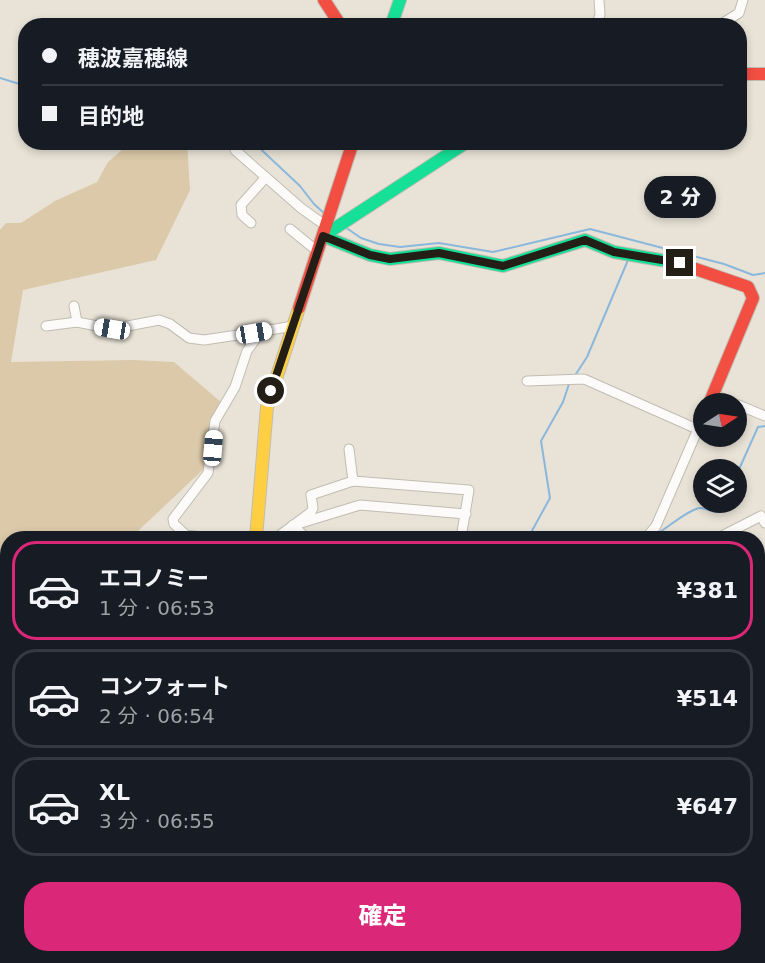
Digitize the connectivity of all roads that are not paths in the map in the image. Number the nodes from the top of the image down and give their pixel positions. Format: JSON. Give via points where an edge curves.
{"nodes":[{"id":1,"x":324,"y":0,"type":"edge"},
{"id":2,"x":400,"y":0,"type":"edge"},
{"id":3,"x":599,"y":0,"type":"edge"},
{"id":4,"x":743,"y":0,"type":"edge"},
{"id":5,"x":336,"y":18,"type":"edge"},
{"id":6,"x":394,"y":18,"type":"edge"},
{"id":7,"x":599,"y":18,"type":"edge"},
{"id":8,"x":731,"y":18,"type":"edge"},
{"id":9,"x":747,"y":74,"type":"edge"},
{"id":10,"x":765,"y":74,"type":"edge"},
{"id":11,"x":235,"y":150,"type":"dead end"},
{"id":12,"x":350,"y":150,"type":"edge"},
{"id":13,"x":454,"y":150,"type":"edge"},
{"id":14,"x":266,"y":177,"type":"junction"},
{"id":15,"x":251,"y":223,"type":"dead end"},
{"id":16,"x":290,"y":229,"type":"dead end"},
{"id":17,"x":325,"y":231,"type":"junction"},
{"id":18,"x":317,"y":250,"type":"junction"},
{"id":19,"x":74,"y":306,"type":"dead end"},
{"id":20,"x":77,"y":322,"type":"junction"},
{"id":21,"x":46,"y":326,"type":"dead end"},
{"id":22,"x":293,"y":326,"type":"junction"},
{"id":23,"x":270,"y":330,"type":"junction"},
{"id":24,"x":527,"y":381,"type":"dead end"},
{"id":25,"x":713,"y":393,"type":"edge"},
{"id":26,"x":747,"y":409,"type":"edge"},
{"id":27,"x":765,"y":416,"type":"edge"},
{"id":28,"x":693,"y":427,"type":"edge"},
{"id":29,"x":693,"y":438,"type":"edge"},
{"id":30,"x":349,"y":449,"type":"dead end"},
{"id":31,"x":353,"y":481,"type":"junction"},
{"id":32,"x":466,"y":514,"type":"junction"},
{"id":33,"x":764,"y":518,"type":"edge"},
{"id":34,"x":293,"y":525,"type":"junction"},
{"id":35,"x":182,"y":531,"type":"edge"},
{"id":36,"x":257,"y":531,"type":"edge"},
{"id":37,"x":285,"y":531,"type":"edge"},
{"id":38,"x":299,"y":531,"type":"edge"},
{"id":39,"x":462,"y":531,"type":"edge"},
{"id":40,"x":652,"y":531,"type":"edge"},
{"id":41,"x":734,"y":531,"type":"edge"}],
"edges":[{"from":1,"to":5,"type":"street"},
{"from":2,"to":6,"type":"street"},
{"from":3,"to":7,"type":"street"},
{"from":4,"to":8,"type":"street","via":[[739,13]]},
{"from":9,"to":10,"type":"street"},
{"from":11,"to":14,"type":"street"},
{"from":12,"to":17,"type":"street"},
{"from":13,"to":17,"type":"street"},
{"from":14,"to":15,"type":"street","via":[[241,205],[242,215]]},
{"from":14,"to":17,"type":"street"},
{"from":16,"to":18,"type":"street"},
{"from":17,"to":18,"type":"street"},
{"from":17,"to":25,"type":"street","via":[[370,255],[390,259],[439,253],[503,266],[585,240],[614,252],[680,263],[743,285],[751,290],[753,298]]},
{"from":18,"to":22,"type":"street"},
{"from":19,"to":20,"type":"street"},
{"from":20,"to":21,"type":"street"},
{"from":20,"to":23,"type":"street","via":[[112,329],[159,320],[189,338],[204,340]]},
{"from":22,"to":23,"type":"street"},
{"from":22,"to":36,"type":"street","via":[[267,407]]},
{"from":23,"to":35,"type":"street","via":[[247,351],[235,387],[216,421],[208,473],[173,519]]},
{"from":24,"to":28,"type":"street","via":[[584,379]]},
{"from":26,"to":27,"type":"street"},
{"from":29,"to":40,"type":"street"},
{"from":30,"to":31,"type":"street"},
{"from":31,"to":32,"type":"street","via":[[469,490]]},
{"from":31,"to":34,"type":"street","via":[[311,495],[313,508]]},
{"from":32,"to":34,"type":"street","via":[[360,505]]},
{"from":32,"to":39,"type":"street"},
{"from":33,"to":41,"type":"street"},
{"from":34,"to":37,"type":"street"},
{"from":34,"to":38,"type":"street"}]}
